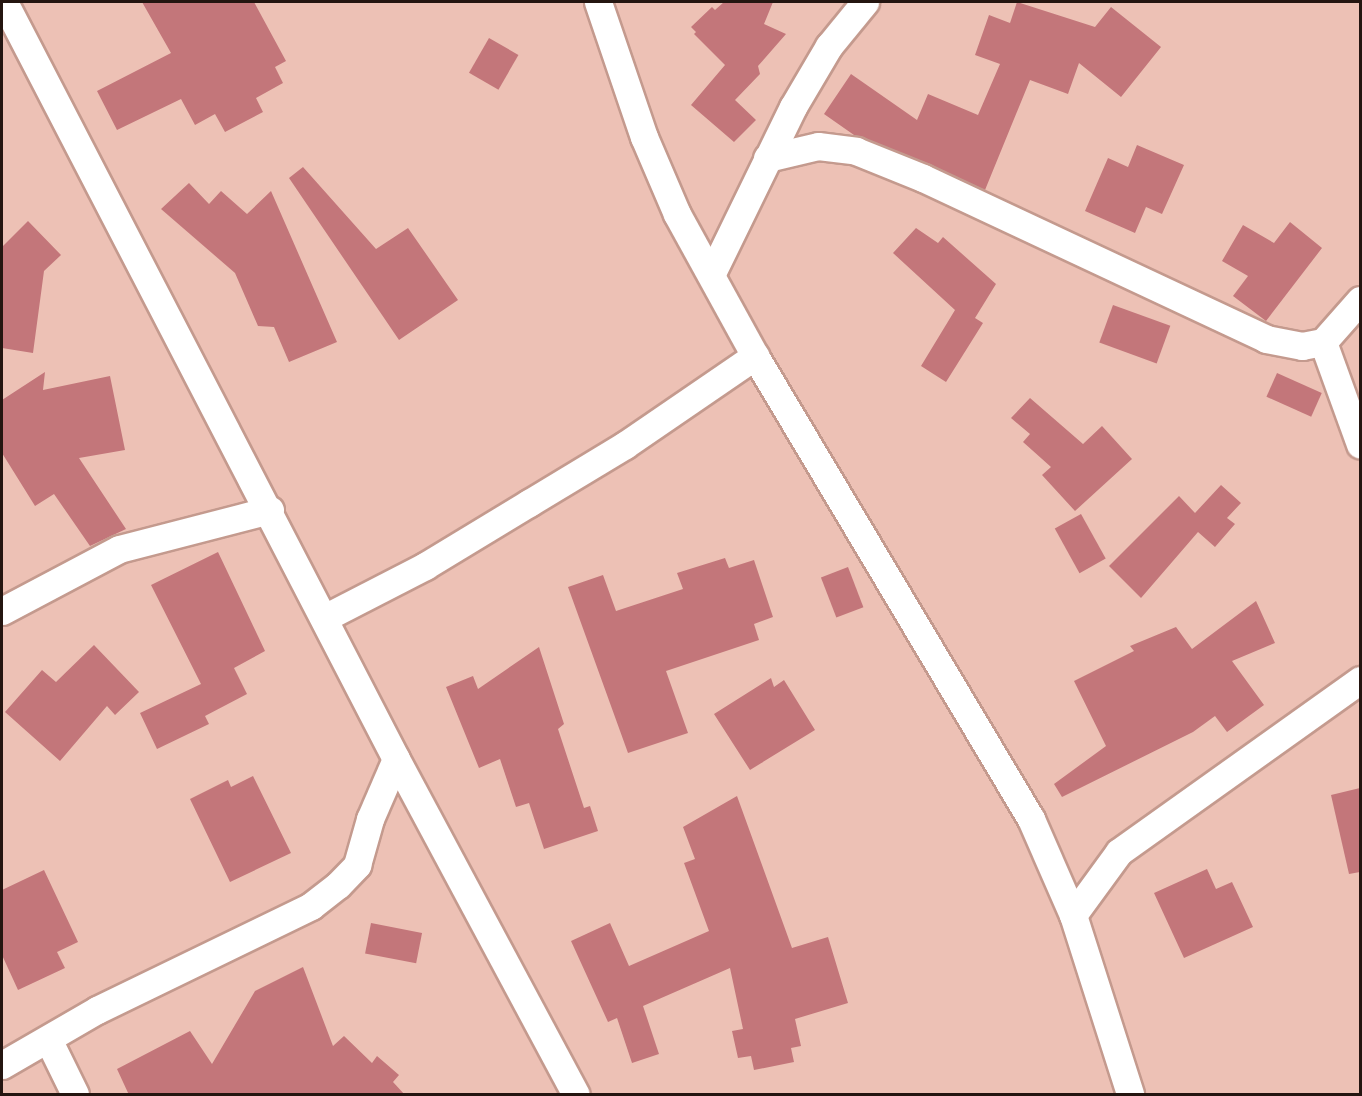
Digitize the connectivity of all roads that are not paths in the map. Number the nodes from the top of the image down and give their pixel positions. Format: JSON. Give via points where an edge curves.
{"nodes":[{"id":1,"x":4,"y":2,"type":"edge"},
{"id":2,"x":598,"y":2,"type":"edge"},
{"id":3,"x":865,"y":2,"type":"edge"},
{"id":4,"x":767,"y":158,"type":"junction"},
{"id":5,"x":712,"y":273,"type":"junction"},
{"id":6,"x":1360,"y":300,"type":"edge"},
{"id":7,"x":1323,"y":342,"type":"junction"},
{"id":8,"x":755,"y":356,"type":"junction"},
{"id":9,"x":1360,"y":444,"type":"edge"},
{"id":10,"x":270,"y":510,"type":"junction"},
{"id":11,"x":2,"y":611,"type":"edge"},
{"id":12,"x":324,"y":618,"type":"junction"},
{"id":13,"x":1360,"y":680,"type":"edge"},
{"id":14,"x":396,"y":759,"type":"junction"},
{"id":15,"x":1072,"y":915,"type":"junction"},
{"id":16,"x":48,"y":1039,"type":"junction"},
{"id":17,"x":2,"y":1065,"type":"edge"},
{"id":18,"x":75,"y":1095,"type":"edge"},
{"id":19,"x":576,"y":1095,"type":"edge"},
{"id":20,"x":1130,"y":1095,"type":"edge"}],
"edges":[{"from":1,"to":10,"type":"street"},
{"from":2,"to":5,"type":"street","via":[[644,137],[677,214]]},
{"from":3,"to":4,"type":"street","via":[[829,46]]},
{"from":4,"to":5,"type":"street"},
{"from":4,"to":7,"type":"street","via":[[818,146],[856,151],[923,178],[1266,339],[1302,346]]},
{"from":5,"to":8,"type":"street"},
{"from":6,"to":7,"type":"street"},
{"from":7,"to":9,"type":"street"},
{"from":8,"to":12,"type":"street","via":[[625,445],[425,566]]},
{"from":8,"to":15,"type":"street","via":[[1031,819]]},
{"from":10,"to":11,"type":"street","via":[[119,549]]},
{"from":10,"to":12,"type":"street"},
{"from":12,"to":14,"type":"street"},
{"from":13,"to":15,"type":"street","via":[[1119,852]]},
{"from":14,"to":16,"type":"street","via":[[370,819],[357,865],[338,885],[310,906],[97,1010]]},
{"from":14,"to":19,"type":"street"},
{"from":15,"to":20,"type":"street"},
{"from":16,"to":17,"type":"street"},
{"from":16,"to":18,"type":"street"}]}
